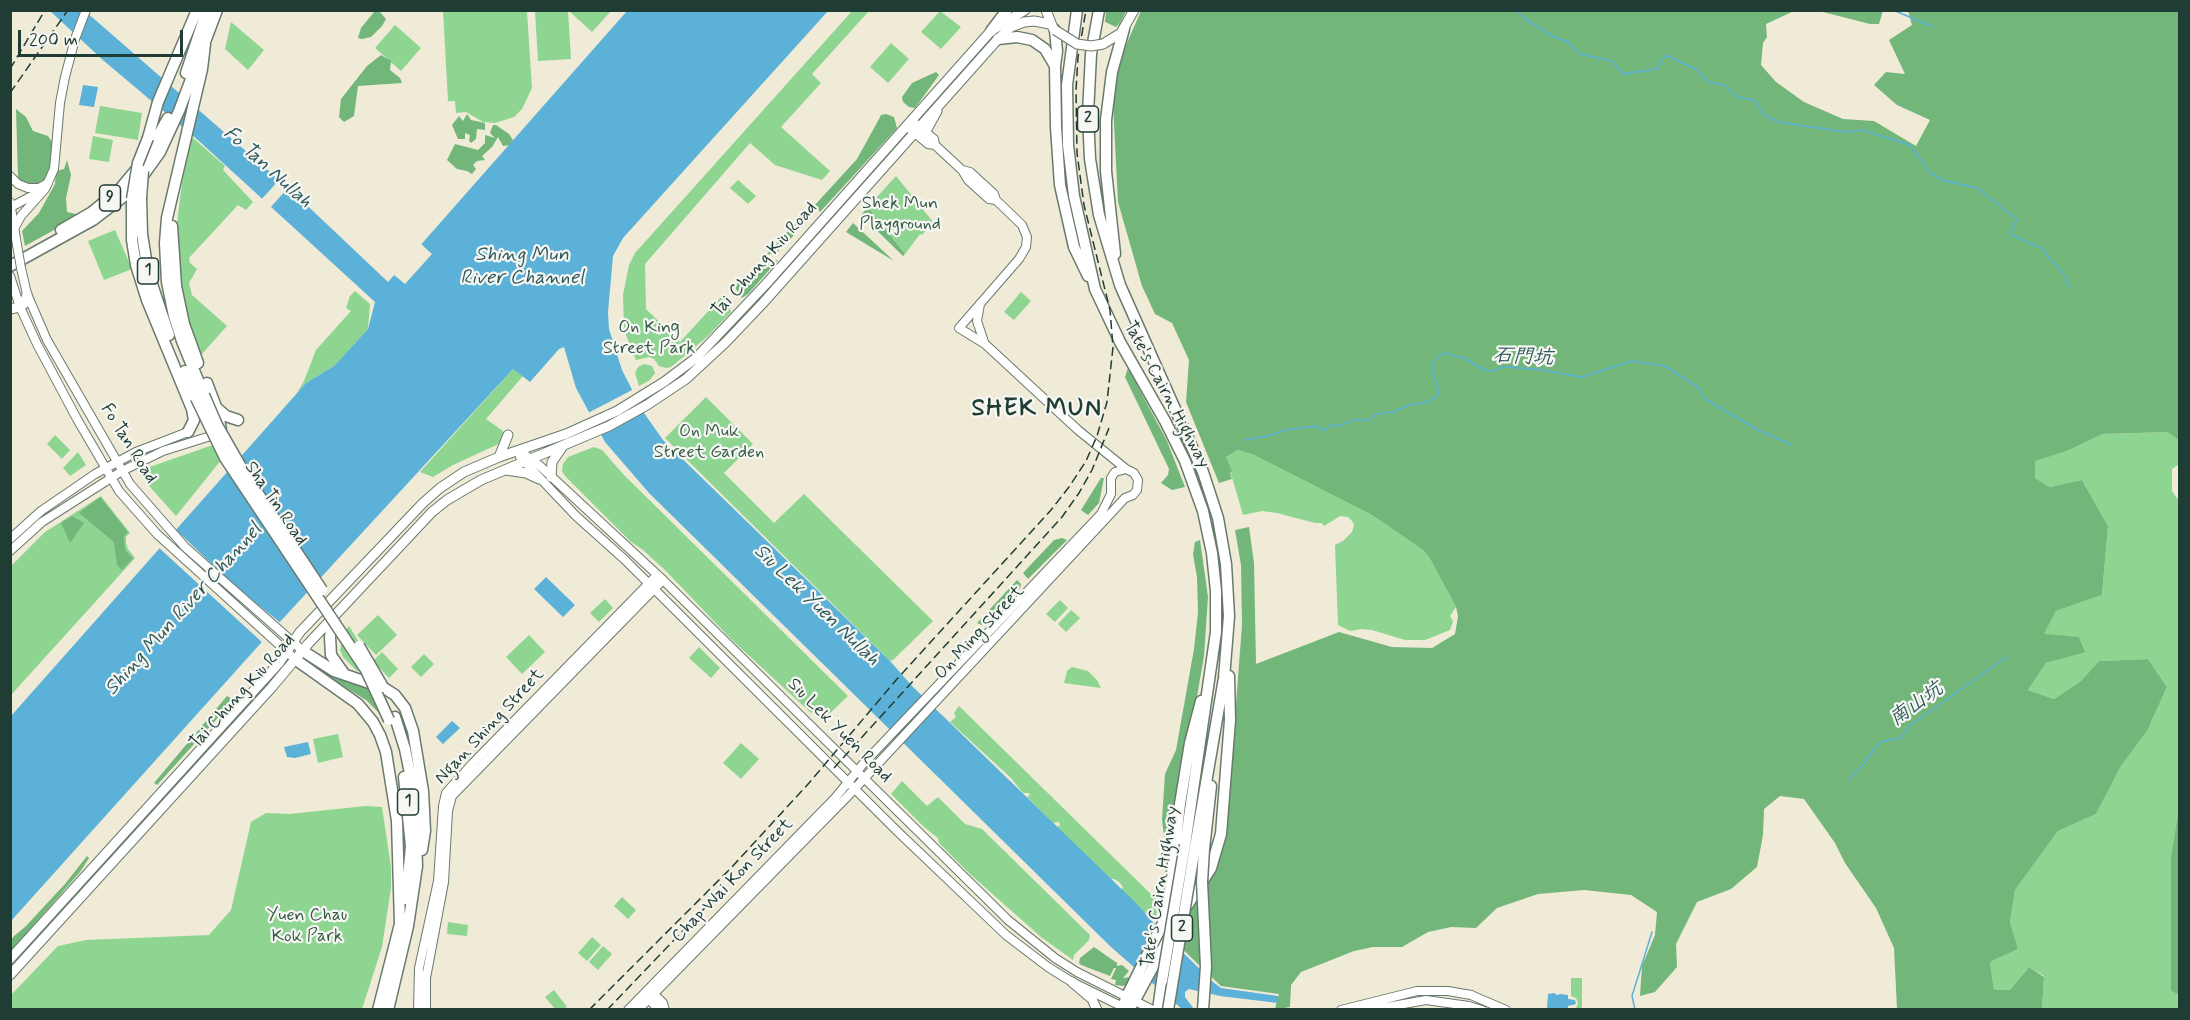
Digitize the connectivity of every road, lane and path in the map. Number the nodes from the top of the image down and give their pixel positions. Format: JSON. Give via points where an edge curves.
{"nodes":[{"id":1,"x":86,"y":10,"type":"edge"},
{"id":2,"x":197,"y":10,"type":"edge"},
{"id":3,"x":207,"y":10,"type":"edge"},
{"id":4,"x":217,"y":10,"type":"edge"},
{"id":5,"x":1025,"y":10,"type":"edge"},
{"id":6,"x":1046,"y":10,"type":"edge"},
{"id":7,"x":1077,"y":10,"type":"edge"},
{"id":8,"x":1099,"y":10,"type":"edge"},
{"id":9,"x":1134,"y":10,"type":"edge"},
{"id":10,"x":1011,"y":20,"type":"edge"},
{"id":11,"x":1052,"y":27,"type":"junction"},
{"id":12,"x":1124,"y":29,"type":"junction"},
{"id":13,"x":995,"y":35,"type":"junction"},
{"id":14,"x":1052,"y":50,"type":"junction"},
{"id":15,"x":187,"y":95,"type":"junction"},
{"id":16,"x":172,"y":119,"type":"junction"},
{"id":17,"x":915,"y":127,"type":"junction"},
{"id":18,"x":935,"y":145,"type":"junction"},
{"id":19,"x":10,"y":176,"type":"edge"},
{"id":20,"x":47,"y":186,"type":"junction"},
{"id":21,"x":11,"y":206,"type":"edge"},
{"id":22,"x":14,"y":229,"type":"junction"},
{"id":23,"x":10,"y":258,"type":"edge"},
{"id":24,"x":16,"y":267,"type":"edge"},
{"id":25,"x":11,"y":276,"type":"edge"},
{"id":26,"x":1120,"y":285,"type":"junction"},
{"id":27,"x":1095,"y":289,"type":"junction"},
{"id":28,"x":27,"y":294,"type":"junction"},
{"id":29,"x":981,"y":303,"type":"junction"},
{"id":30,"x":15,"y":308,"type":"edge"},
{"id":31,"x":985,"y":344,"type":"junction"},
{"id":32,"x":200,"y":398,"type":"junction"},
{"id":33,"x":217,"y":407,"type":"junction"},
{"id":34,"x":194,"y":416,"type":"junction"},
{"id":35,"x":238,"y":420,"type":"dead end"},
{"id":36,"x":589,"y":430,"type":"junction"},
{"id":37,"x":188,"y":432,"type":"joint"},
{"id":38,"x":217,"y":434,"type":"junction"},
{"id":39,"x":508,"y":435,"type":"dead end"},
{"id":40,"x":564,"y":446,"type":"junction"},
{"id":41,"x":1098,"y":446,"type":"junction"},
{"id":42,"x":518,"y":451,"type":"junction"},
{"id":43,"x":499,"y":457,"type":"junction"},
{"id":44,"x":528,"y":460,"type":"junction"},
{"id":45,"x":119,"y":466,"type":"junction"},
{"id":46,"x":105,"y":469,"type":"junction"},
{"id":47,"x":1126,"y":469,"type":"junction"},
{"id":48,"x":504,"y":470,"type":"junction"},
{"id":49,"x":1113,"y":475,"type":"junction"},
{"id":50,"x":551,"y":477,"type":"junction"},
{"id":51,"x":110,"y":478,"type":"junction"},
{"id":52,"x":539,"y":479,"type":"junction"},
{"id":53,"x":1112,"y":490,"type":"junction"},
{"id":54,"x":1125,"y":498,"type":"junction"},
{"id":55,"x":10,"y":538,"type":"edge"},
{"id":56,"x":10,"y":551,"type":"edge"},
{"id":57,"x":660,"y":578,"type":"junction"},
{"id":58,"x":651,"y":586,"type":"junction"},
{"id":59,"x":332,"y":620,"type":"junction"},
{"id":60,"x":292,"y":642,"type":"junction"},
{"id":61,"x":1227,"y":649,"type":"junction"},
{"id":62,"x":286,"y":652,"type":"junction"},
{"id":63,"x":299,"y":656,"type":"junction"},
{"id":64,"x":1212,"y":662,"type":"junction"},
{"id":65,"x":346,"y":675,"type":"junction"},
{"id":66,"x":392,"y":719,"type":"junction"},
{"id":67,"x":856,"y":771,"type":"junction"},
{"id":68,"x":864,"y":779,"type":"junction"},
{"id":69,"x":848,"y":782,"type":"junction"},
{"id":70,"x":855,"y":789,"type":"junction"},
{"id":71,"x":1195,"y":847,"type":"junction"},
{"id":72,"x":417,"y":877,"type":"junction"},
{"id":73,"x":400,"y":924,"type":"junction"},
{"id":74,"x":10,"y":959,"type":"edge"},
{"id":75,"x":10,"y":975,"type":"edge"},
{"id":76,"x":1072,"y":982,"type":"junction"},
{"id":77,"x":1138,"y":985,"type":"junction"},
{"id":78,"x":649,"y":994,"type":"junction"},
{"id":79,"x":1471,"y":995,"type":"joint"},
{"id":80,"x":1480,"y":998,"type":"junction"},
{"id":81,"x":1127,"y":1006,"type":"edge"},
{"id":82,"x":1156,"y":1007,"type":"edge"},
{"id":83,"x":1475,"y":1009,"type":"edge"},
{"id":84,"x":378,"y":1010,"type":"edge"},
{"id":85,"x":388,"y":1010,"type":"edge"},
{"id":86,"x":418,"y":1010,"type":"edge"},
{"id":87,"x":426,"y":1010,"type":"edge"},
{"id":88,"x":628,"y":1010,"type":"edge"},
{"id":89,"x":638,"y":1010,"type":"edge"},
{"id":90,"x":663,"y":1010,"type":"edge"},
{"id":91,"x":1097,"y":1010,"type":"edge"},
{"id":92,"x":1168,"y":1010,"type":"edge"},
{"id":93,"x":1203,"y":1010,"type":"edge"},
{"id":94,"x":1341,"y":1010,"type":"edge"},
{"id":95,"x":1370,"y":1010,"type":"edge"},
{"id":96,"x":1506,"y":1010,"type":"edge"}],
"edges":[{"from":1,"to":20,"type":"street","via":[[65,77],[55,163]]},
{"from":2,"to":32,"type":"highway","name":"Sha Tin Road","number":"1","bridge":true,"via":[[155,112],[137,198],[151,283],[170,336]]},
{"from":3,"to":15,"type":"highway","number":"9"},
{"from":4,"to":15,"type":"highway","name":"Sha Tin Road","number":"1","via":[[205,44],[202,69]]},
{"from":5,"to":10,"type":"main road"},
{"from":6,"to":11,"type":"main road"},
{"from":7,"to":27,"type":"highway","name":"Tate's Cairn Highway","number":"2","via":[[1067,85],[1068,145],[1074,196]]},
{"from":8,"to":26,"type":"highway","name":"Tate's Cairn Highway","number":"2","via":[[1090,69],[1089,143],[1099,214]]},
{"from":9,"to":12,"type":"main road"},
{"from":10,"to":11,"type":"main road"},
{"from":10,"to":13,"type":"highway"},
{"from":10,"to":13,"type":"highway"},
{"from":10,"to":14,"type":"highway","via":[[1032,40]]},
{"from":11,"to":12,"type":"main road","bridge":true,"via":[[1077,44],[1090,46],[1103,44]]},
{"from":11,"to":14,"type":"highway"},
{"from":12,"to":26,"type":"highway","via":[[1110,79],[1105,131]]},
{"from":13,"to":17,"type":"main road","name":"Tai Chung Kiu Road"},
{"from":13,"to":17,"type":"main road","name":"Tai Chung Kiu Road","via":[[939,106]]},
{"from":14,"to":27,"type":"highway","via":[[1064,205],[1074,247]]},
{"from":15,"to":16,"type":"highway","number":"9"},
{"from":15,"to":32,"type":"highway","name":"Sha Tin Road","number":"1","via":[[187,133],[165,243],[169,297]]},
{"from":16,"to":23,"type":"highway","number":"9","via":[[120,189],[77,221]]},
{"from":16,"to":24,"type":"highway","number":"9","via":[[160,152],[140,180],[93,220]]},
{"from":17,"to":18,"type":"street","via":[[928,144]]},
{"from":17,"to":18,"type":"street","via":[[934,139]]},
{"from":17,"to":36,"type":"main road","name":"Tai Chung Kiu Road","via":[[711,344],[645,401]]},
{"from":18,"to":29,"type":"street","via":[[962,170],[963,176],[989,199],[996,200],[1026,232],[1019,259]]},
{"from":19,"to":20,"type":"main road","via":[[28,188]]},
{"from":20,"to":21,"type":"street"},
{"from":20,"to":22,"type":"street"},
{"from":21,"to":22,"type":"main road","name":"Fo Tan Road"},
{"from":22,"to":24,"type":"main road","name":"Fo Tan Road","bridge":true},
{"from":24,"to":28,"type":"main road","name":"Fo Tan Road"},
{"from":25,"to":30,"type":"main road","name":"Fo Tan Road"},
{"from":26,"to":61,"type":"highway","name":"Tate's Cairn Highway","number":"2","via":[[1192,444],[1214,504],[1228,582]]},
{"from":27,"to":64,"type":"highway","name":"Tate's Cairn Highway","number":"2","via":[[1179,447],[1201,503],[1215,575]]},
{"from":28,"to":30,"type":"main road","via":[[24,304]]},
{"from":28,"to":45,"type":"main road","name":"Fo Tan Road","via":[[47,340]]},
{"from":29,"to":31,"type":"street","via":[[978,327]]},
{"from":29,"to":31,"type":"street","via":[[958,328]]},
{"from":30,"to":46,"type":"main road","name":"Fo Tan Road"},
{"from":31,"to":41,"type":"street"},
{"from":32,"to":33,"type":"highway"},
{"from":32,"to":34,"type":"highway"},
{"from":32,"to":66,"type":"highway","name":"Sha Tin Road","number":"1","bridge":true,"via":[[209,427],[237,477],[366,670]]},
{"from":33,"to":35,"type":"highway"},
{"from":33,"to":38,"type":"highway"},
{"from":34,"to":37,"type":"highway"},
{"from":34,"to":38,"type":"highway"},
{"from":36,"to":40,"type":"main road","name":"Tai Chung Kiu Road"},
{"from":36,"to":42,"type":"main road","name":"Tai Chung Kiu Road"},
{"from":37,"to":45,"type":"main road","via":[[159,442]]},
{"from":38,"to":45,"type":"main road"},
{"from":39,"to":43,"type":"main road"},
{"from":40,"to":44,"type":"main road","name":"Tai Chung Kiu Road"},
{"from":40,"to":50,"type":"main road","via":[[552,462]]},
{"from":41,"to":47,"type":"street"},
{"from":41,"to":49,"type":"street"},
{"from":42,"to":43,"type":"main road","name":"Tai Chung Kiu Road"},
{"from":42,"to":44,"type":"main road","name":"Siu Lek Yuen Road"},
{"from":43,"to":60,"type":"main road","name":"Tai Chung Kiu Road","via":[[464,472],[423,503]]},
{"from":44,"to":48,"type":"main road","name":"Tai Chung Kiu Road"},
{"from":44,"to":50,"type":"main road","name":"Siu Lek Yuen Road"},
{"from":44,"to":52,"type":"main road","name":"Siu Lek Yuen Road"},
{"from":45,"to":46,"type":"main road"},
{"from":45,"to":51,"type":"main road"},
{"from":45,"to":60,"type":"main road","name":"Fo Tan Road","via":[[185,547]]},
{"from":46,"to":51,"type":"main road","name":"Fo Tan Road"},
{"from":46,"to":55,"type":"main road","via":[[52,503]]},
{"from":47,"to":49,"type":"street"},
{"from":47,"to":54,"type":"street","name":"On Ming Street","via":[[1134,473],[1139,483],[1135,493]]},
{"from":48,"to":52,"type":"main road"},
{"from":48,"to":59,"type":"main road","name":"Tai Chung Kiu Road","via":[[469,486],[432,512]]},
{"from":49,"to":53,"type":"street","name":"On Ming Street"},
{"from":50,"to":57,"type":"main road","name":"Siu Lek Yuen Road"},
{"from":51,"to":56,"type":"main road","via":[[42,522]]},
{"from":51,"to":62,"type":"main road","name":"Fo Tan Road","via":[[157,534]]},
{"from":52,"to":58,"type":"main road","name":"Siu Lek Yuen Road"},
{"from":53,"to":54,"type":"street"},
{"from":53,"to":67,"type":"street","name":"On Ming Street","via":[[1101,514]]},
{"from":54,"to":68,"type":"street","name":"On Ming Street"},
{"from":57,"to":58,"type":"street","name":"Ngan Shing Street"},
{"from":57,"to":67,"type":"main road","name":"Siu Lek Yuen Road"},
{"from":58,"to":69,"type":"main road","name":"Siu Lek Yuen Road"},
{"from":58,"to":86,"type":"street","name":"Ngan Shing Street","via":[[446,793],[438,881],[419,968]]},
{"from":58,"to":87,"type":"street","name":"Ngan Shing Street","via":[[452,796],[444,882],[426,978]]},
{"from":59,"to":63,"type":"main road","name":"Tai Chung Kiu Road"},
{"from":59,"to":65,"type":"highway","via":[[331,655]]},
{"from":60,"to":62,"type":"main road","name":"Tai Chung Kiu Road"},
{"from":60,"to":63,"type":"main road","name":"Fo Tan Road"},
{"from":61,"to":71,"type":"highway","name":"Tate's Cairn Highway","number":"2"},
{"from":61,"to":77,"type":"highway","bridge":true,"via":[[1230,710],[1221,834],[1211,868]]},
{"from":62,"to":63,"type":"main road","name":"Fo Tan Road"},
{"from":62,"to":74,"type":"main road","name":"Tai Chung Kiu Road"},
{"from":63,"to":65,"type":"highway"},
{"from":63,"to":73,"type":"highway","via":[[358,704],[380,735],[397,821]]},
{"from":63,"to":75,"type":"main road","name":"Tai Chung Kiu Road"},
{"from":64,"to":71,"type":"highway","name":"Tate's Cairn Highway","number":"2"},
{"from":64,"to":77,"type":"highway","via":[[1187,758],[1170,894],[1163,923]]},
{"from":65,"to":72,"type":"highway","via":[[390,691],[410,718],[425,811],[425,837]]},
{"from":66,"to":72,"type":"highway","name":"Sha Tin Road","number":"1","via":[[405,749],[414,793]]},
{"from":66,"to":73,"type":"highway","name":"Sha Tin Road","number":"1","via":[[410,832],[408,886]]},
{"from":67,"to":68,"type":"main road","name":"Siu Lek Yuen Road"},
{"from":67,"to":69,"type":"street","name":"Chap Wai Kon Street"},
{"from":68,"to":70,"type":"street","name":"On Ming Street"},
{"from":68,"to":81,"type":"main road","name":"Siu Lek Yuen Road","via":[[1014,925]]},
{"from":69,"to":70,"type":"main road","name":"Siu Lek Yuen Road"},
{"from":69,"to":78,"type":"street","name":"Chap Wai Kon Street"},
{"from":70,"to":76,"type":"main road","name":"Siu Lek Yuen Road","via":[[1006,934]]},
{"from":70,"to":78,"type":"street","name":"Chap Wai Kon Street"},
{"from":71,"to":82,"type":"highway","name":"Tate's Cairn Highway","number":"2","bridge":true},
{"from":71,"to":92,"type":"highway","name":"Tate's Cairn Highway","number":"2","bridge":true},
{"from":71,"to":93,"type":"highway","bridge":true,"via":[[1202,889],[1206,980]]},
{"from":72,"to":85,"type":"highway","name":"Sha Tin Road","number":"1"},
{"from":73,"to":84,"type":"highway","name":"Sha Tin Road","number":"1"},
{"from":76,"to":81,"type":"main road","name":"Siu Lek Yuen Road"},
{"from":76,"to":91,"type":"main road","via":[[1092,999]]},
{"from":77,"to":81,"type":"highway"},
{"from":78,"to":88,"type":"street","name":"Chap Wai Kon Street"},
{"from":78,"to":89,"type":"street","name":"Chap Wai Kon Street"},
{"from":78,"to":90,"type":"street","via":[[657,1008]]},
{"from":79,"to":80,"type":"street"},
{"from":79,"to":94,"type":"main road","via":[[1417,991]]},
{"from":80,"to":83,"type":"street"},
{"from":80,"to":96,"type":"street"},
{"from":81,"to":82,"type":"main road","name":"Siu Lek Yuen Road"},
{"from":83,"to":95,"type":"main road","via":[[1416,1000]]}]}
